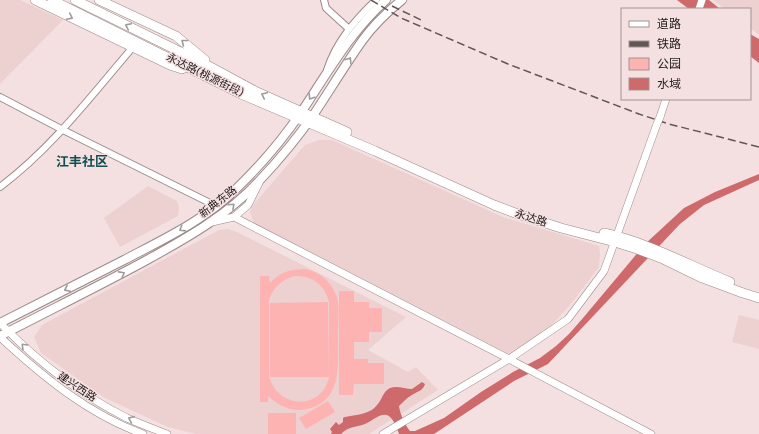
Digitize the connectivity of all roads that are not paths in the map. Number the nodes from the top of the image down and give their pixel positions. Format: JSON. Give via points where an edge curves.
{"nodes":[{"id":1,"x":35,"y":0,"type":"edge"},
{"id":2,"x":52,"y":0,"type":"edge"},
{"id":3,"x":75,"y":0,"type":"edge"},
{"id":4,"x":99,"y":0,"type":"edge"},
{"id":5,"x":324,"y":0,"type":"edge"},
{"id":6,"x":376,"y":0,"type":"edge"},
{"id":7,"x":386,"y":0,"type":"edge"},
{"id":8,"x":402,"y":0,"type":"edge"},
{"id":9,"x":349,"y":29,"type":"junction"},
{"id":10,"x":133,"y":47,"type":"junction"},
{"id":11,"x":213,"y":68,"type":"junction"},
{"id":12,"x":325,"y":75,"type":"junction"},
{"id":13,"x":226,"y":86,"type":"junction"},
{"id":14,"x":0,"y":97,"type":"edge"},
{"id":15,"x":666,"y":100,"type":"edge"},
{"id":16,"x":299,"y":115,"type":"junction"},
{"id":17,"x":310,"y":119,"type":"junction"},
{"id":18,"x":62,"y":130,"type":"junction"},
{"id":19,"x":260,"y":181,"type":"junction"},
{"id":20,"x":0,"y":186,"type":"edge"},
{"id":21,"x":216,"y":206,"type":"junction"},
{"id":22,"x":234,"y":217,"type":"junction"},
{"id":23,"x":211,"y":222,"type":"junction"},
{"id":24,"x":616,"y":239,"type":"junction"},
{"id":25,"x":662,"y":255,"type":"junction"},
{"id":26,"x":759,"y":291,"type":"edge"},
{"id":27,"x":759,"y":298,"type":"edge"},
{"id":28,"x":0,"y":323,"type":"edge"},
{"id":29,"x":9,"y":332,"type":"junction"},
{"id":30,"x":0,"y":336,"type":"edge"},
{"id":31,"x":513,"y":361,"type":"junction"},
{"id":32,"x":143,"y":434,"type":"edge"},
{"id":33,"x":167,"y":434,"type":"edge"},
{"id":34,"x":383,"y":434,"type":"edge"},
{"id":35,"x":649,"y":434,"type":"edge"}],
"edges":[{"from":1,"to":10,"type":"main road","one_way":true},
{"from":2,"to":13,"type":"main road","name":"永达路(桃源街段)"},
{"from":11,"to":3,"type":"main road","name":"永达路(桃源街段)","one_way":true},
{"from":11,"to":4,"type":"main road","one_way":true,"via":[[176,36]]},
{"from":5,"to":9,"type":"street","via":[[326,8]]},
{"from":6,"to":9,"type":"street"},
{"from":7,"to":12,"type":"main road","name":"新典东路","via":[[337,56]]},
{"from":17,"to":8,"type":"main road","name":"新典东路","one_way":true,"via":[[362,40],[385,14]]},
{"from":9,"to":12,"type":"street","via":[[331,56]]},
{"from":10,"to":13,"type":"main road","via":[[170,65]]},
{"from":10,"to":18,"type":"street"},
{"from":16,"to":11,"type":"main road","name":"永达路(桃源街段)","one_way":true},
{"from":12,"to":16,"type":"main road","name":"新典东路","one_way":true},
{"from":13,"to":16,"type":"main road","name":"永达路(桃源街段)"},
{"from":14,"to":18,"type":"street"},
{"from":15,"to":24,"type":"street"},
{"from":16,"to":17,"type":"main road","name":"永达路(桃源街段)"},
{"from":16,"to":21,"type":"main road","name":"新典东路","via":[[270,153],[236,190]]},
{"from":17,"to":19,"type":"main road","name":"新典东路"},
{"from":17,"to":24,"type":"main road","name":"永达路","via":[[508,206]]},
{"from":18,"to":20,"type":"street"},
{"from":18,"to":21,"type":"street"},
{"from":19,"to":22,"type":"street","via":[[248,205]]},
{"from":23,"to":19,"type":"main road","name":"新典东路","one_way":true},
{"from":21,"to":28,"type":"main road","name":"新典东路","one_way":true,"via":[[177,232]]},
{"from":22,"to":23,"type":"street"},
{"from":22,"to":31,"type":"street"},
{"from":29,"to":23,"type":"main road","name":"新典东路","one_way":true,"via":[[109,281]]},
{"from":24,"to":25,"type":"main road","name":"永达路"},
{"from":24,"to":31,"type":"street","via":[[604,271],[568,320]]},
{"from":25,"to":26,"type":"main road","name":"永达路"},
{"from":25,"to":27,"type":"main road","name":"永达路","via":[[700,277]]},
{"from":28,"to":29,"type":"street","name":"建兴西路"},
{"from":29,"to":30,"type":"main road","name":"新典东路"},
{"from":33,"to":29,"type":"street","name":"建兴西路","one_way":true,"via":[[128,418],[92,397],[54,372]]},
{"from":30,"to":32,"type":"street","name":"建兴西路","via":[[30,365],[63,390],[102,415]]},
{"from":31,"to":34,"type":"street"},
{"from":31,"to":35,"type":"street"}]}
